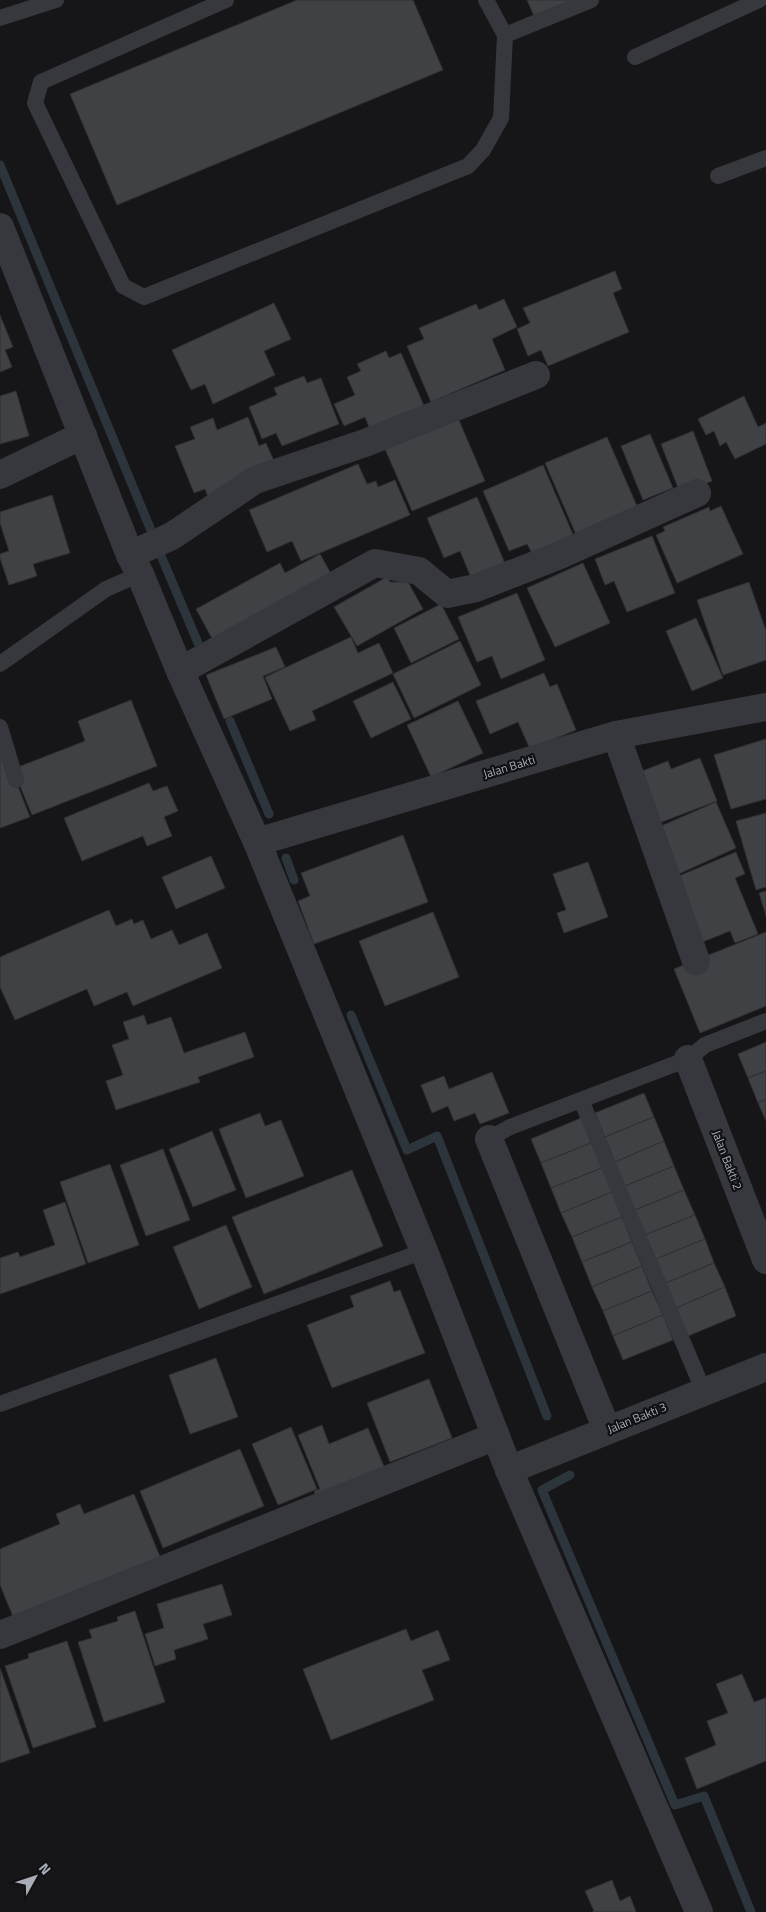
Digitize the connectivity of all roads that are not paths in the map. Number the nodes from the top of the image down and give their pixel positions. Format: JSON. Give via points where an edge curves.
{"nodes":[{"id":1,"x":56,"y":0,"type":"edge"},
{"id":2,"x":226,"y":0,"type":"edge"},
{"id":3,"x":486,"y":0,"type":"edge"},
{"id":4,"x":591,"y":0,"type":"edge"},
{"id":5,"x":759,"y":0,"type":"edge"},
{"id":6,"x":0,"y":18,"type":"edge"},
{"id":7,"x":504,"y":35,"type":"junction"},
{"id":8,"x":636,"y":57,"type":"dead end"},
{"id":9,"x":766,"y":158,"type":"edge"},
{"id":10,"x":718,"y":176,"type":"dead end"},
{"id":11,"x":0,"y":227,"type":"edge"},
{"id":12,"x":6,"y":256,"type":"edge"},
{"id":13,"x":536,"y":375,"type":"dead end"},
{"id":14,"x":83,"y":435,"type":"junction"},
{"id":15,"x":0,"y":475,"type":"edge"},
{"id":16,"x":697,"y":493,"type":"dead end"},
{"id":17,"x":135,"y":565,"type":"junction"},
{"id":18,"x":0,"y":664,"type":"edge"},
{"id":19,"x":180,"y":671,"type":"junction"},
{"id":20,"x":766,"y":707,"type":"edge"},
{"id":21,"x":0,"y":727,"type":"edge"},
{"id":22,"x":616,"y":735,"type":"junction"},
{"id":23,"x":16,"y":780,"type":"dead end"},
{"id":24,"x":257,"y":842,"type":"junction"},
{"id":25,"x":696,"y":961,"type":"dead end"},
{"id":26,"x":766,"y":1021,"type":"edge"},
{"id":27,"x":688,"y":1059,"type":"junction"},
{"id":28,"x":581,"y":1100,"type":"junction"},
{"id":29,"x":489,"y":1139,"type":"joint"},
{"id":30,"x":424,"y":1251,"type":"junction"},
{"id":31,"x":766,"y":1260,"type":"edge"},
{"id":32,"x":766,"y":1367,"type":"edge"},
{"id":33,"x":704,"y":1392,"type":"junction"},
{"id":34,"x":0,"y":1404,"type":"edge"},
{"id":35,"x":607,"y":1430,"type":"junction"},
{"id":36,"x":496,"y":1436,"type":"junction"},
{"id":37,"x":509,"y":1470,"type":"junction"},
{"id":38,"x":0,"y":1635,"type":"edge"},
{"id":39,"x":699,"y":1912,"type":"edge"}],
"edges":[{"from":1,"to":6,"type":"lane"},
{"from":2,"to":7,"type":"lane","via":[[41,82],[35,103],[123,286],[144,298],[468,166],[483,150],[501,118]]},
{"from":3,"to":7,"type":"lane"},
{"from":4,"to":7,"type":"lane"},
{"from":5,"to":8,"type":"lane"},
{"from":9,"to":10,"type":"lane"},
{"from":11,"to":12,"type":"street"},
{"from":12,"to":14,"type":"street"},
{"from":13,"to":17,"type":"street","via":[[365,443],[255,480]]},
{"from":14,"to":15,"type":"street"},
{"from":14,"to":17,"type":"street"},
{"from":16,"to":19,"type":"street","via":[[476,588],[447,594],[418,572],[376,563]]},
{"from":17,"to":18,"type":"lane"},
{"from":17,"to":19,"type":"street"},
{"from":19,"to":24,"type":"street"},
{"from":20,"to":22,"type":"street","name":"Jalan Bakti"},
{"from":21,"to":23,"type":"lane"},
{"from":22,"to":24,"type":"street","name":"Jalan Bakti"},
{"from":22,"to":25,"type":"street"},
{"from":24,"to":30,"type":"street"},
{"from":26,"to":27,"type":"lane","via":[[705,1045]]},
{"from":27,"to":28,"type":"lane"},
{"from":27,"to":31,"type":"street","name":"Jalan Bakti 2"},
{"from":28,"to":29,"type":"lane","via":[[510,1127]]},
{"from":28,"to":33,"type":"lane"},
{"from":29,"to":35,"type":"street"},
{"from":30,"to":34,"type":"lane"},
{"from":30,"to":36,"type":"street"},
{"from":32,"to":33,"type":"street","name":"Jalan Bakti 3"},
{"from":33,"to":35,"type":"street","name":"Jalan Bakti 3"},
{"from":35,"to":37,"type":"street","name":"Jalan Bakti 3"},
{"from":36,"to":37,"type":"street"},
{"from":36,"to":38,"type":"street"},
{"from":37,"to":39,"type":"street"}]}
